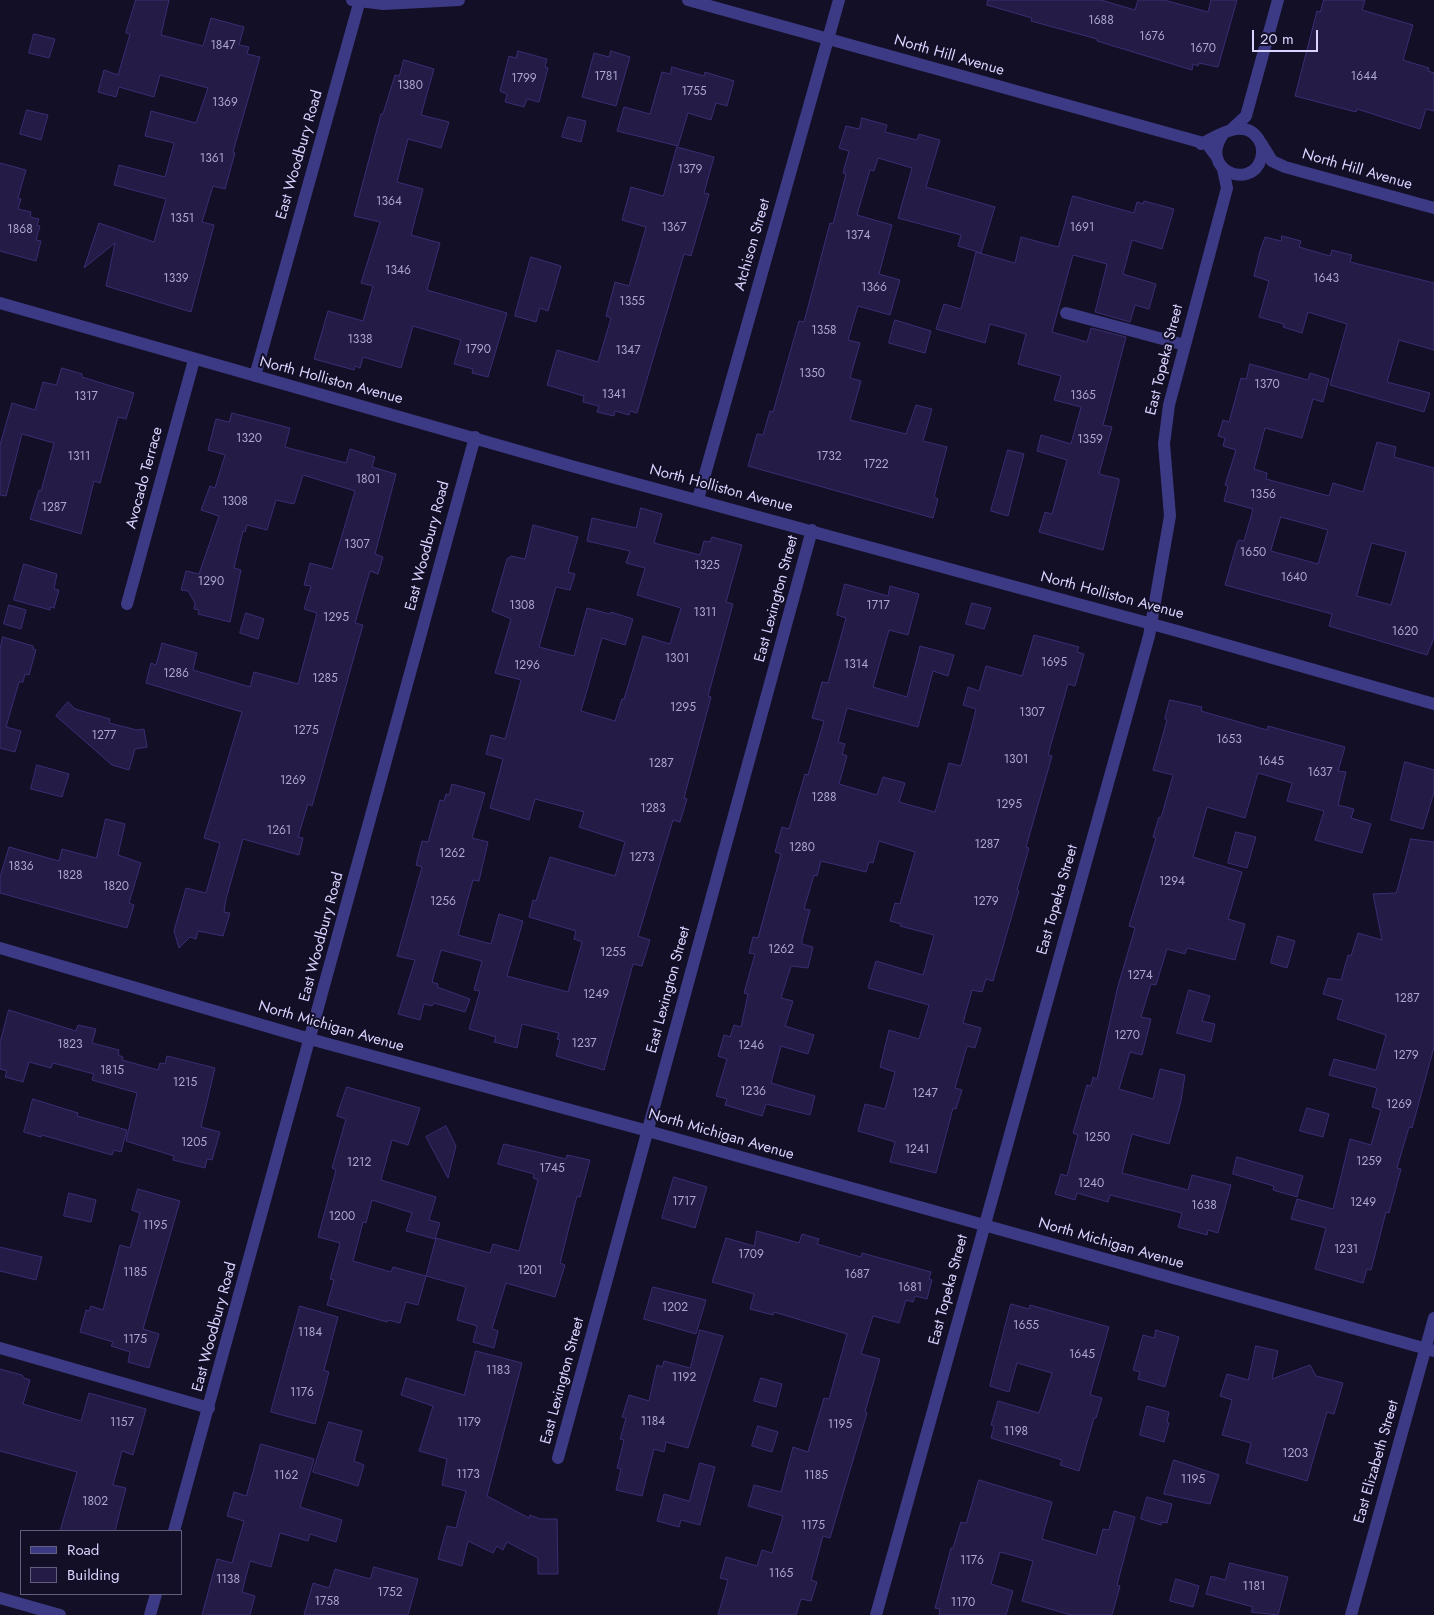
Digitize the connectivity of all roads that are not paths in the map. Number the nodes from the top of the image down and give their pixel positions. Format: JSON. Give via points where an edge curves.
{"nodes":[{"id":1,"x":357,"y":0,"type":"edge"},
{"id":2,"x":459,"y":0,"type":"edge"},
{"id":3,"x":688,"y":0,"type":"edge"},
{"id":4,"x":839,"y":0,"type":"edge"},
{"id":5,"x":1278,"y":0,"type":"edge"},
{"id":6,"x":828,"y":40,"type":"junction"},
{"id":7,"x":1246,"y":116,"type":"junction"},
{"id":8,"x":1227,"y":132,"type":"junction"},
{"id":9,"x":1251,"y":132,"type":"junction"},
{"id":10,"x":1261,"y":143,"type":"junction"},
{"id":11,"x":1201,"y":144,"type":"junction"},
{"id":12,"x":1216,"y":156,"type":"junction"},
{"id":13,"x":1272,"y":161,"type":"junction"},
{"id":14,"x":1223,"y":169,"type":"junction"},
{"id":15,"x":1248,"y":172,"type":"junction"},
{"id":16,"x":1227,"y":188,"type":"junction"},
{"id":17,"x":1434,"y":208,"type":"edge"},
{"id":18,"x":0,"y":304,"type":"edge"},
{"id":19,"x":1066,"y":313,"type":"dead end"},
{"id":20,"x":1185,"y":345,"type":"junction"},
{"id":21,"x":194,"y":360,"type":"junction"},
{"id":22,"x":255,"y":376,"type":"junction"},
{"id":23,"x":475,"y":437,"type":"junction"},
{"id":24,"x":698,"y":499,"type":"junction"},
{"id":25,"x":812,"y":530,"type":"junction"},
{"id":26,"x":127,"y":604,"type":"dead end"},
{"id":27,"x":1151,"y":624,"type":"junction"},
{"id":28,"x":1434,"y":704,"type":"edge"},
{"id":29,"x":0,"y":948,"type":"edge"},
{"id":30,"x":310,"y":1039,"type":"junction"},
{"id":31,"x":648,"y":1131,"type":"junction"},
{"id":32,"x":984,"y":1226,"type":"junction"},
{"id":33,"x":1434,"y":1318,"type":"edge"},
{"id":34,"x":0,"y":1348,"type":"edge"},
{"id":35,"x":1430,"y":1350,"type":"edge"},
{"id":36,"x":209,"y":1408,"type":"junction"},
{"id":37,"x":558,"y":1458,"type":"dead end"},
{"id":38,"x":174,"y":1530,"type":"edge"},
{"id":39,"x":156,"y":1595,"type":"edge"},
{"id":40,"x":0,"y":1598,"type":"edge"},
{"id":41,"x":60,"y":1615,"type":"edge"},
{"id":42,"x":150,"y":1615,"type":"edge"},
{"id":43,"x":876,"y":1615,"type":"edge"},
{"id":44,"x":1351,"y":1615,"type":"edge"}],
"edges":[{"from":1,"to":2,"type":"street","via":[[408,4]]},
{"from":1,"to":22,"type":"street","name":"East Woodbury Road"},
{"from":3,"to":6,"type":"street","name":"North Hill Avenue"},
{"from":4,"to":6,"type":"street","name":"Atchison Street"},
{"from":5,"to":7,"type":"street"},
{"from":6,"to":11,"type":"street","name":"North Hill Avenue"},
{"from":6,"to":24,"type":"street","name":"Atchison Street"},
{"from":7,"to":8,"type":"street"},
{"from":7,"to":9,"type":"street"},
{"from":8,"to":9,"type":"street","via":[[1244,128]]},
{"from":8,"to":11,"type":"street"},
{"from":8,"to":12,"type":"street","via":[[1216,148]]},
{"from":9,"to":10,"type":"street"},
{"from":10,"to":13,"type":"street"},
{"from":10,"to":15,"type":"street","via":[[1261,159]]},
{"from":11,"to":12,"type":"street","via":[[1207,144]]},
{"from":12,"to":14,"type":"street"},
{"from":13,"to":15,"type":"street"},
{"from":13,"to":17,"type":"street","name":"North Hill Avenue"},
{"from":14,"to":15,"type":"street","via":[[1230,173]]},
{"from":14,"to":16,"type":"street"},
{"from":15,"to":16,"type":"street"},
{"from":16,"to":20,"type":"street","name":"East Topeka Street"},
{"from":18,"to":21,"type":"street","name":"North Holliston Avenue"},
{"from":19,"to":20,"type":"street"},
{"from":20,"to":27,"type":"street","name":"East Topeka Street","via":[[1168,405],[1164,444],[1170,516]]},
{"from":21,"to":22,"type":"street","name":"North Holliston Avenue"},
{"from":21,"to":26,"type":"street","name":"Avocado Terrace"},
{"from":22,"to":23,"type":"street","name":"North Holliston Avenue"},
{"from":23,"to":24,"type":"street","name":"North Holliston Avenue"},
{"from":23,"to":30,"type":"street","name":"East Woodbury Road"},
{"from":24,"to":25,"type":"street","name":"North Holliston Avenue"},
{"from":25,"to":27,"type":"street","name":"North Holliston Avenue"},
{"from":25,"to":31,"type":"street","name":"East Lexington Street"},
{"from":27,"to":28,"type":"street","name":"North Holliston Avenue"},
{"from":27,"to":32,"type":"street","name":"East Topeka Street"},
{"from":29,"to":30,"type":"street","name":"North Michigan Avenue"},
{"from":30,"to":31,"type":"street","name":"North Michigan Avenue"},
{"from":30,"to":36,"type":"street","name":"East Woodbury Road"},
{"from":31,"to":32,"type":"street","name":"North Michigan Avenue"},
{"from":31,"to":37,"type":"street","name":"East Lexington Street"},
{"from":32,"to":35,"type":"street","name":"North Michigan Avenue"},
{"from":32,"to":43,"type":"street","name":"East Topeka Street"},
{"from":33,"to":35,"type":"street","name":"East Elizabeth Street"},
{"from":34,"to":36,"type":"street"},
{"from":35,"to":44,"type":"street","name":"East Elizabeth Street"},
{"from":36,"to":38,"type":"street","name":"East Woodbury Road"},
{"from":39,"to":42,"type":"street"},
{"from":40,"to":41,"type":"street"}]}
